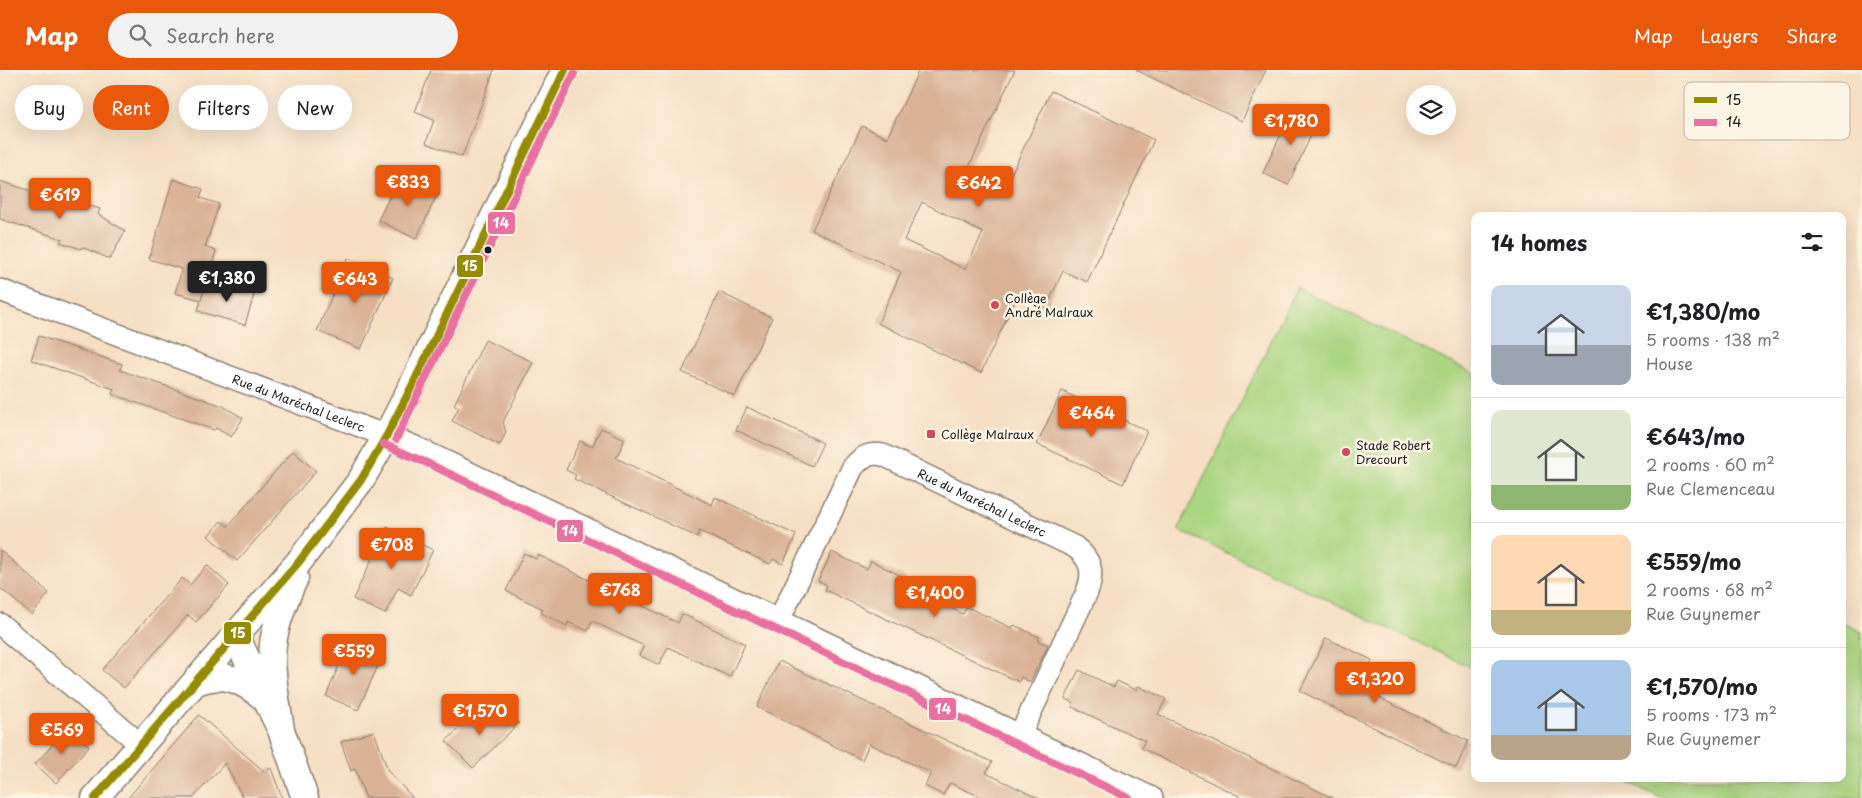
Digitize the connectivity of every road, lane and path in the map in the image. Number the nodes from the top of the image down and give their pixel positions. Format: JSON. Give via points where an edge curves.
{"nodes":[{"id":1,"x":565,"y":70,"type":"edge"},
{"id":2,"x":0,"y":290,"type":"edge"},
{"id":3,"x":387,"y":435,"type":"junction"},
{"id":4,"x":310,"y":548,"type":"junction"},
{"id":5,"x":779,"y":620,"type":"junction"},
{"id":6,"x":0,"y":624,"type":"edge"},
{"id":7,"x":240,"y":631,"type":"junction"},
{"id":8,"x":272,"y":661,"type":"junction"},
{"id":9,"x":196,"y":682,"type":"junction"},
{"id":10,"x":268,"y":700,"type":"junction"},
{"id":11,"x":281,"y":730,"type":"junction"},
{"id":12,"x":1020,"y":735,"type":"junction"},
{"id":13,"x":141,"y":744,"type":"junction"},
{"id":14,"x":95,"y":798,"type":"edge"},
{"id":15,"x":305,"y":798,"type":"edge"},
{"id":16,"x":1152,"y":798,"type":"edge"}],
"edges":[{"from":1,"to":3,"type":"street"},
{"from":2,"to":3,"type":"street","name":"Rue du Maréchal Leclerc"},
{"from":3,"to":4,"type":"street","via":[[361,480]]},
{"from":3,"to":5,"type":"street","name":"Rue du Maréchal Leclerc"},
{"from":4,"to":7,"type":"street"},
{"from":4,"to":8,"type":"street","via":[[281,611]]},
{"from":5,"to":12,"type":"street","name":"Rue du Maréchal Leclerc"},
{"from":5,"to":12,"type":"street","name":"Rue du Maréchal Leclerc","via":[[853,467],[870,454],[882,455],[1075,547],[1087,558],[1092,572],[1091,582]]},
{"from":6,"to":13,"type":"street"},
{"from":7,"to":8,"type":"street","via":[[258,638]]},
{"from":7,"to":9,"type":"street"},
{"from":7,"to":10,"type":"street","via":[[242,649]]},
{"from":8,"to":11,"type":"street"},
{"from":9,"to":10,"type":"street","via":[[215,677],[233,678]]},
{"from":9,"to":13,"type":"street"},
{"from":10,"to":11,"type":"street"},
{"from":11,"to":15,"type":"street"},
{"from":12,"to":16,"type":"street","name":"Rue du Maréchal Leclerc"},
{"from":13,"to":14,"type":"street"}]}
